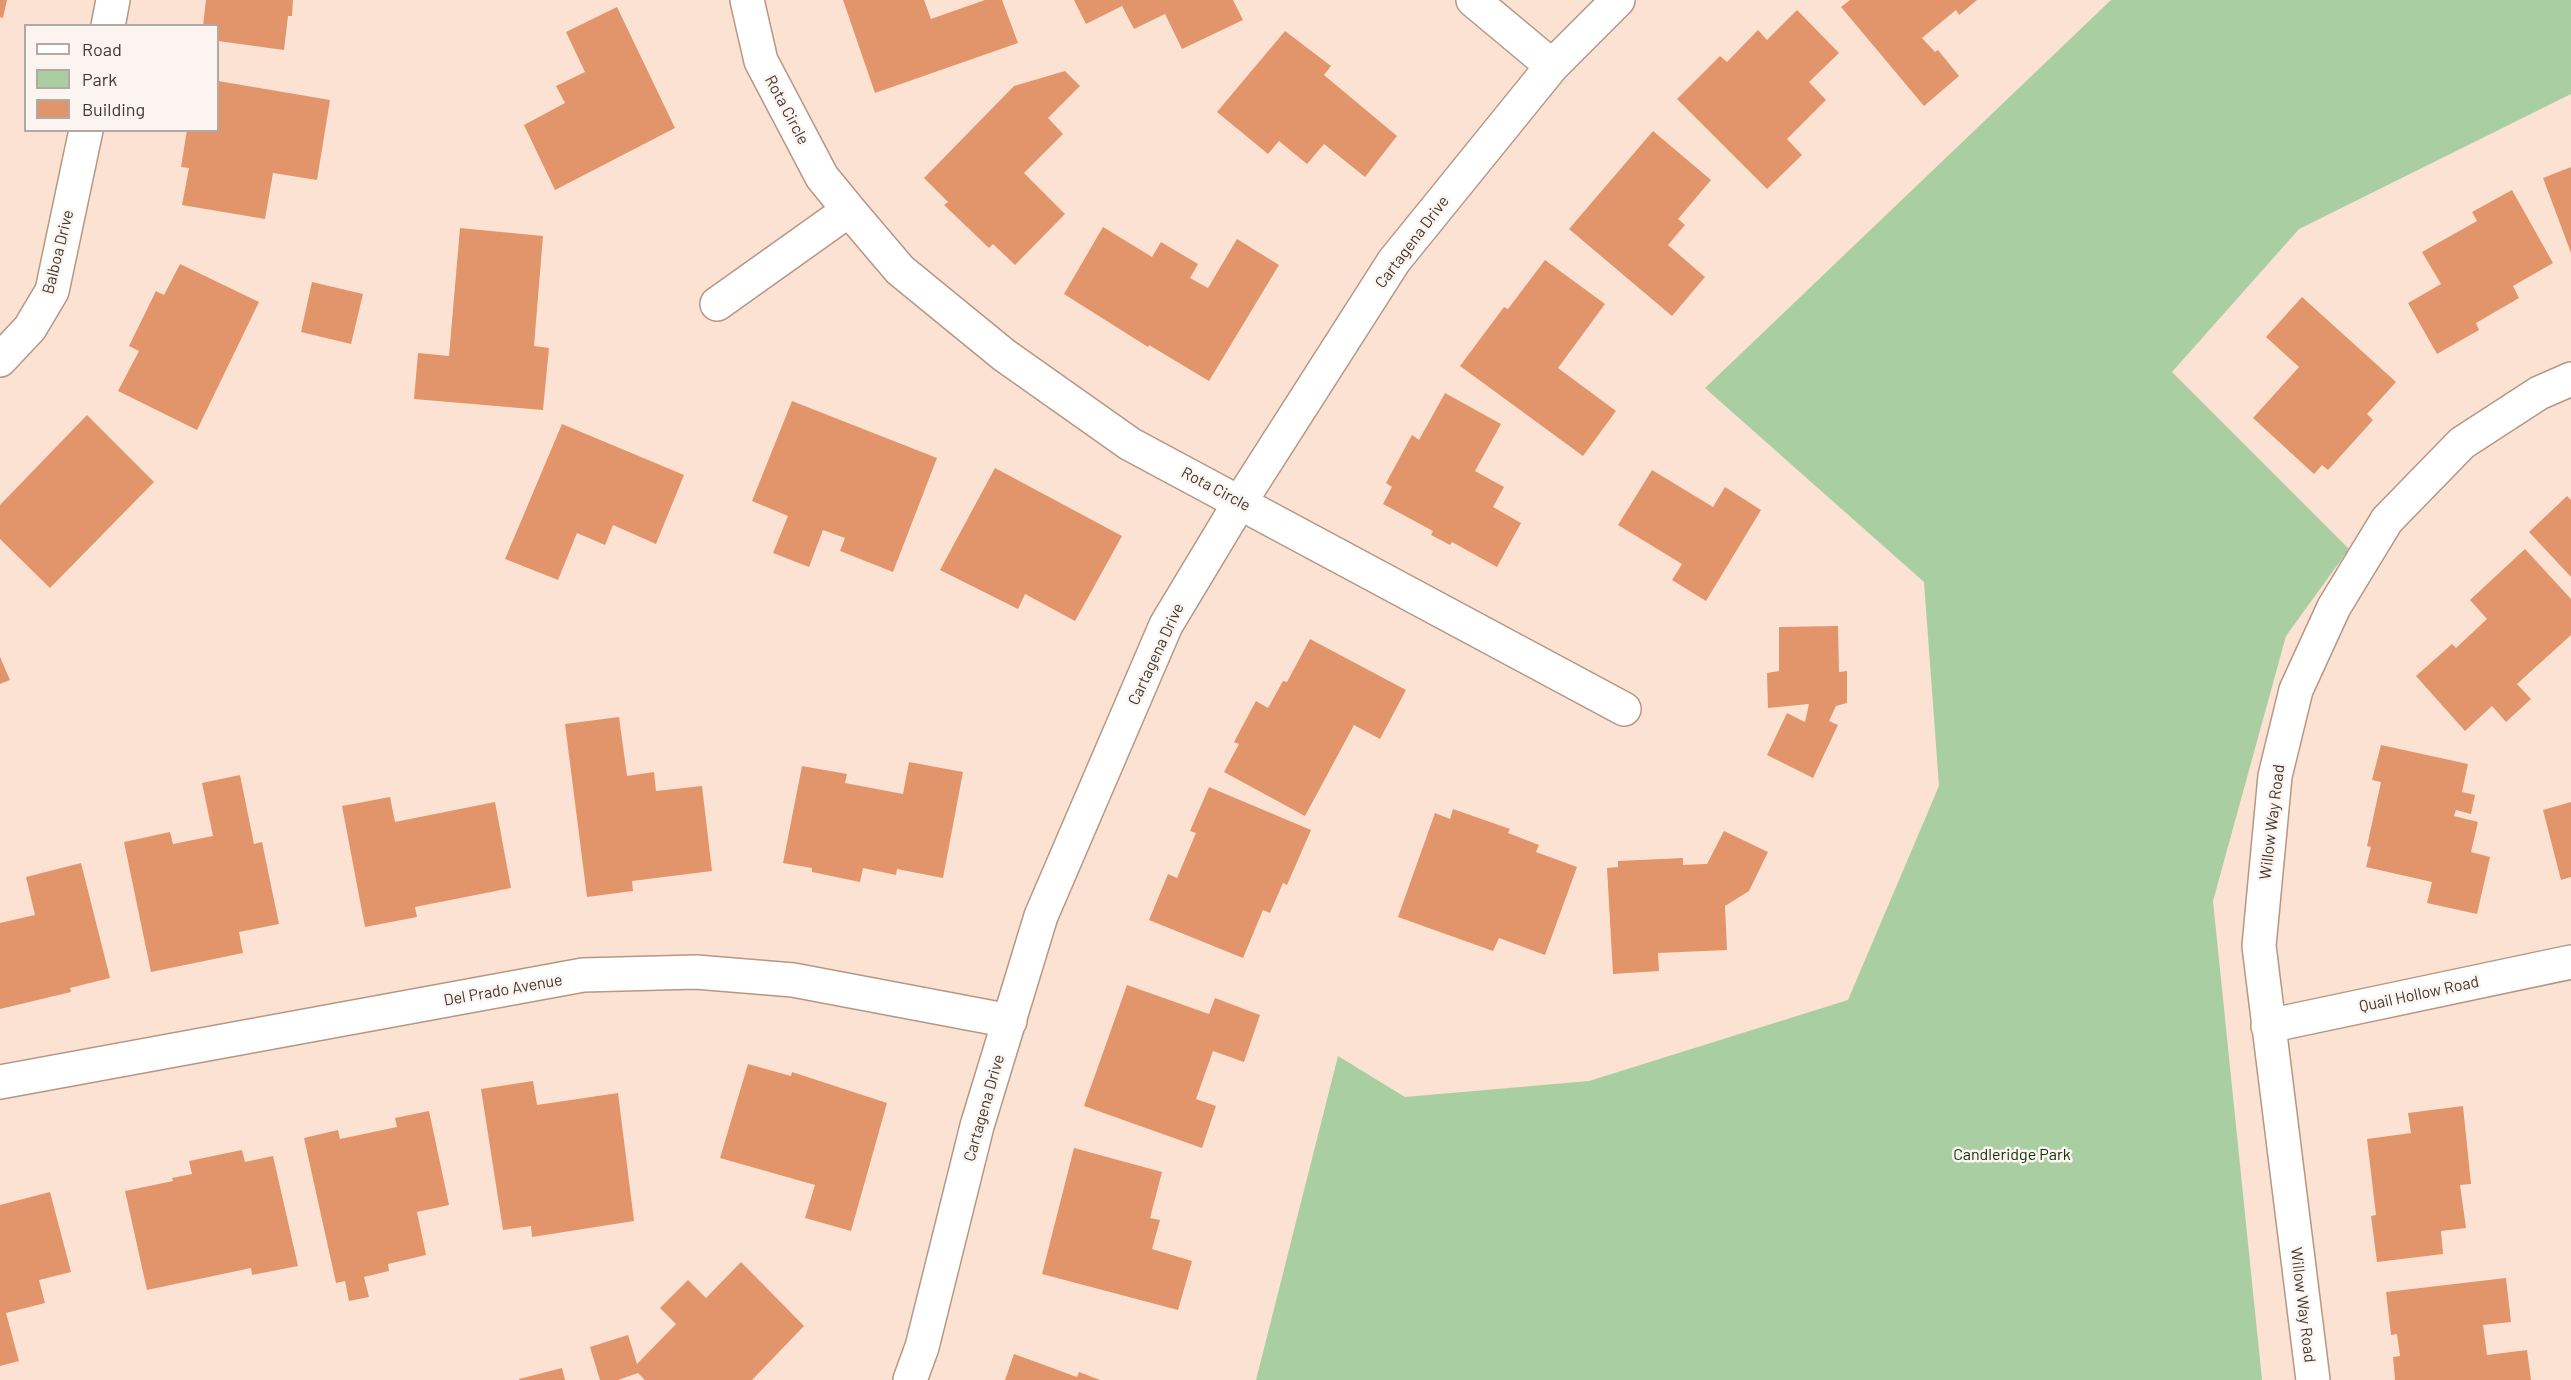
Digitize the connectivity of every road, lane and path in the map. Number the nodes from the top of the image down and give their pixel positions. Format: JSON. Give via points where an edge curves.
{"nodes":[{"id":1,"x":113,"y":0,"type":"edge"},
{"id":2,"x":747,"y":0,"type":"edge"},
{"id":3,"x":1473,"y":0,"type":"edge"},
{"id":4,"x":1618,"y":0,"type":"edge"},
{"id":5,"x":108,"y":24,"type":"edge"},
{"id":6,"x":1552,"y":66,"type":"junction"},
{"id":7,"x":86,"y":132,"type":"edge"},
{"id":8,"x":849,"y":210,"type":"junction"},
{"id":9,"x":717,"y":303,"type":"dead end"},
{"id":10,"x":0,"y":360,"type":"edge"},
{"id":11,"x":2571,"y":379,"type":"edge"},
{"id":12,"x":1240,"y":502,"type":"junction"},
{"id":13,"x":1624,"y":709,"type":"dead end"},
{"id":14,"x":2571,"y":962,"type":"edge"},
{"id":15,"x":1010,"y":1021,"type":"junction"},
{"id":16,"x":2268,"y":1026,"type":"junction"},
{"id":17,"x":0,"y":1082,"type":"edge"},
{"id":18,"x":910,"y":1380,"type":"edge"},
{"id":19,"x":2313,"y":1380,"type":"edge"}],
"edges":[{"from":1,"to":5,"type":"street"},
{"from":2,"to":8,"type":"street","name":"Rota Circle","via":[[761,61],[822,177]]},
{"from":3,"to":6,"type":"street"},
{"from":4,"to":6,"type":"street","name":"Cartagena Drive"},
{"from":6,"to":12,"type":"street","name":"Cartagena Drive","via":[[1394,261]]},
{"from":7,"to":10,"type":"street","name":"Balboa Drive","via":[[52,291],[30,328]]},
{"from":8,"to":9,"type":"street"},
{"from":8,"to":12,"type":"street","name":"Rota Circle","via":[[900,270],[1004,355],[1131,444]]},
{"from":11,"to":16,"type":"street","name":"Willow Way Road","via":[[2539,393],[2462,443],[2388,520],[2334,607],[2296,690],[2275,776],[2259,946]]},
{"from":12,"to":13,"type":"street","name":"Rota Circle"},
{"from":12,"to":15,"type":"street","name":"Cartagena Drive","via":[[1166,626],[1041,916]]},
{"from":14,"to":16,"type":"street","name":"Quail Hollow Road"},
{"from":15,"to":17,"type":"street","name":"Del Prado Avenue","via":[[793,980],[696,972],[583,975]]},
{"from":15,"to":18,"type":"street","name":"Cartagena Drive","via":[[977,1126],[922,1347]]},
{"from":16,"to":19,"type":"street","name":"Willow Way Road"}]}
